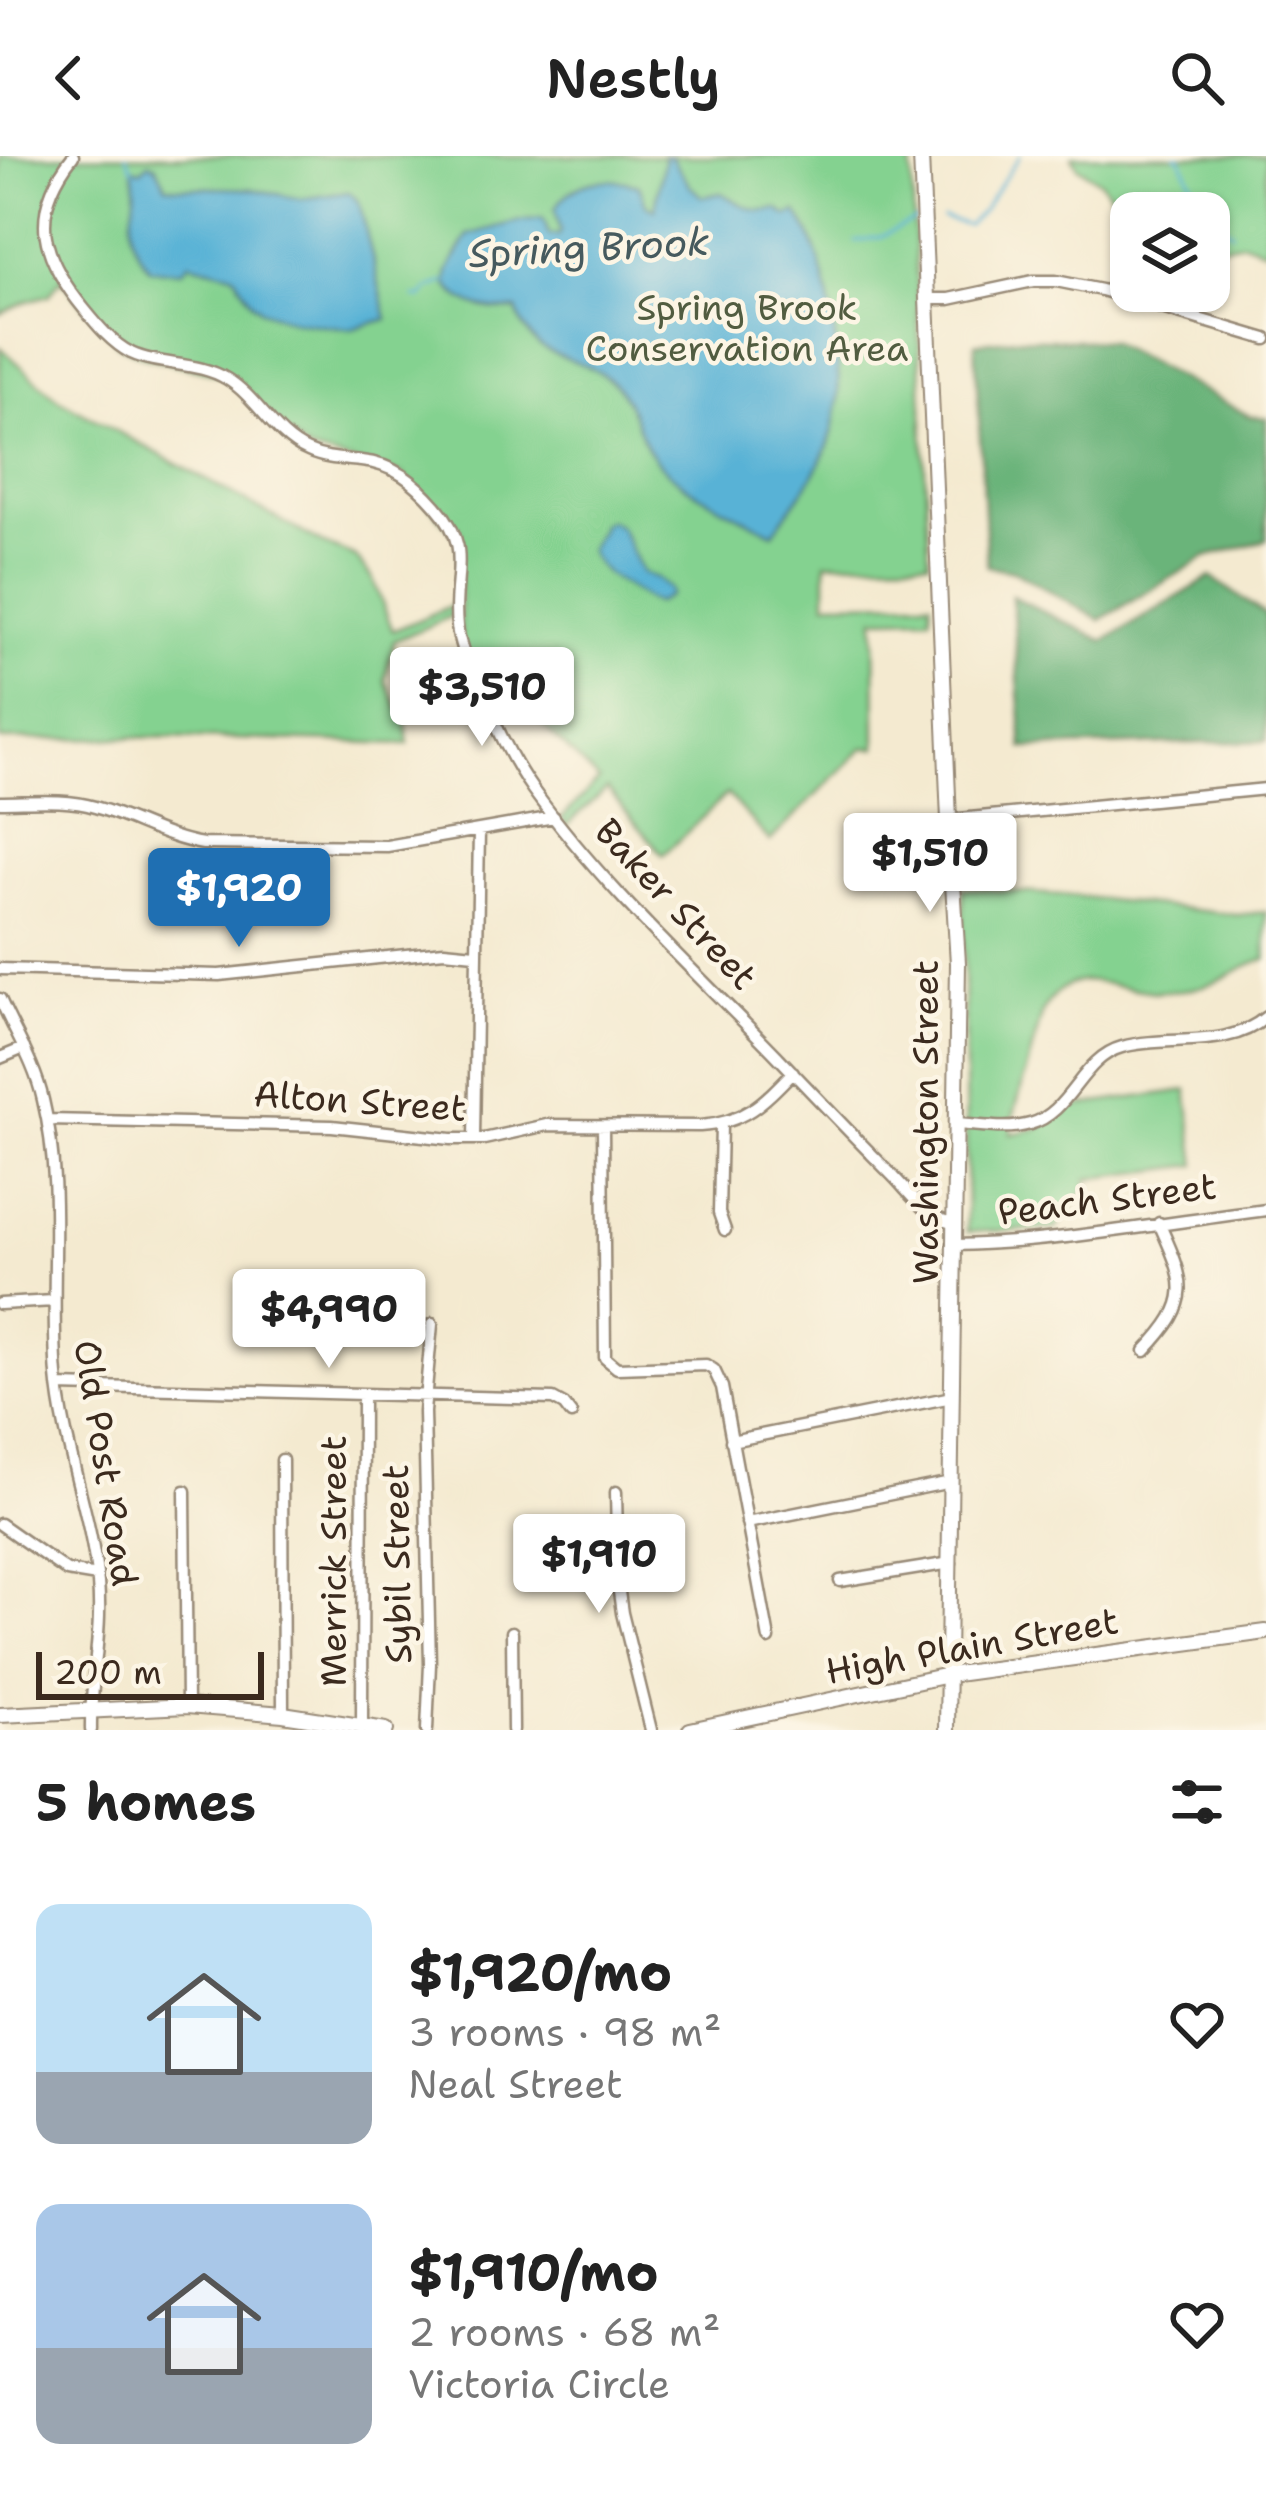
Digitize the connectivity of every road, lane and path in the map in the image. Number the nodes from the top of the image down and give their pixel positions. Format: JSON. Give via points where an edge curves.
{"nodes":[{"id":1,"x":73,"y":156,"type":"edge"},
{"id":2,"x":921,"y":156,"type":"edge"},
{"id":3,"x":927,"y":299,"type":"junction"},
{"id":4,"x":1266,"y":339,"type":"edge"},
{"id":5,"x":1266,"y":789,"type":"edge"},
{"id":6,"x":0,"y":802,"type":"edge"},
{"id":7,"x":554,"y":817,"type":"junction"},
{"id":8,"x":949,"y":820,"type":"junction"},
{"id":9,"x":478,"y":831,"type":"junction"},
{"id":10,"x":475,"y":954,"type":"junction"},
{"id":11,"x":0,"y":969,"type":"edge"},
{"id":12,"x":0,"y":999,"type":"edge"},
{"id":13,"x":1266,"y":1017,"type":"edge"},
{"id":14,"x":24,"y":1048,"type":"junction"},
{"id":15,"x":0,"y":1058,"type":"edge"},
{"id":16,"x":793,"y":1072,"type":"junction"},
{"id":17,"x":48,"y":1120,"type":"junction"},
{"id":18,"x":955,"y":1124,"type":"junction"},
{"id":19,"x":721,"y":1125,"type":"junction"},
{"id":20,"x":603,"y":1126,"type":"junction"},
{"id":21,"x":474,"y":1139,"type":"junction"},
{"id":22,"x":1266,"y":1210,"type":"edge"},
{"id":23,"x":1159,"y":1223,"type":"junction"},
{"id":24,"x":955,"y":1224,"type":"junction"},
{"id":25,"x":725,"y":1230,"type":"dead end"},
{"id":26,"x":954,"y":1245,"type":"junction"},
{"id":27,"x":54,"y":1300,"type":"junction"},
{"id":28,"x":0,"y":1304,"type":"edge"},
{"id":29,"x":432,"y":1324,"type":"dead end"},
{"id":30,"x":1145,"y":1351,"type":"dead end"},
{"id":31,"x":58,"y":1386,"type":"junction"},
{"id":32,"x":363,"y":1396,"type":"junction"},
{"id":33,"x":425,"y":1396,"type":"junction"},
{"id":34,"x":952,"y":1397,"type":"junction"},
{"id":35,"x":571,"y":1414,"type":"dead end"},
{"id":36,"x":731,"y":1441,"type":"junction"},
{"id":37,"x":282,"y":1460,"type":"dead end"},
{"id":38,"x":951,"y":1481,"type":"junction"},
{"id":39,"x":184,"y":1491,"type":"dead end"},
{"id":40,"x":616,"y":1492,"type":"dead end"},
{"id":41,"x":747,"y":1523,"type":"junction"},
{"id":42,"x":0,"y":1525,"type":"edge"},
{"id":43,"x":951,"y":1563,"type":"junction"},
{"id":44,"x":97,"y":1576,"type":"junction"},
{"id":45,"x":840,"y":1581,"type":"dead end"},
{"id":46,"x":512,"y":1632,"type":"dead end"},
{"id":47,"x":1266,"y":1632,"type":"edge"},
{"id":48,"x":769,"y":1639,"type":"dead end"},
{"id":49,"x":948,"y":1675,"type":"junction"},
{"id":50,"x":188,"y":1706,"type":"junction"},
{"id":51,"x":91,"y":1710,"type":"junction"},
{"id":52,"x":283,"y":1714,"type":"junction"},
{"id":53,"x":0,"y":1715,"type":"edge"},
{"id":54,"x":362,"y":1726,"type":"junction"},
{"id":55,"x":726,"y":1726,"type":"edge"},
{"id":56,"x":92,"y":1730,"type":"edge"},
{"id":57,"x":386,"y":1730,"type":"edge"},
{"id":58,"x":427,"y":1730,"type":"edge"},
{"id":59,"x":513,"y":1730,"type":"edge"},
{"id":60,"x":651,"y":1730,"type":"edge"},
{"id":61,"x":690,"y":1730,"type":"edge"},
{"id":62,"x":947,"y":1730,"type":"edge"}],
"edges":[{"from":1,"to":7,"type":"street","name":"Baker Street","via":[[52,186],[44,232],[71,292],[104,332],[130,352],[221,376],[308,452],[402,474],[449,521],[458,538],[456,622],[466,662],[513,760]]},
{"from":2,"to":3,"type":"main road","name":"Washington Street"},
{"from":3,"to":4,"type":"street","via":[[1055,280]]},
{"from":3,"to":8,"type":"main road","name":"Washington Street"},
{"from":5,"to":8,"type":"street"},
{"from":6,"to":9,"type":"street","via":[[94,806],[203,844],[375,847]]},
{"from":7,"to":9,"type":"street"},
{"from":7,"to":16,"type":"street","name":"Baker Street"},
{"from":8,"to":18,"type":"main road","name":"Washington Street","via":[[958,963]]},
{"from":9,"to":10,"type":"street"},
{"from":10,"to":11,"type":"street","via":[[219,975]]},
{"from":10,"to":21,"type":"street"},
{"from":12,"to":14,"type":"street","name":"Old Post Road"},
{"from":13,"to":18,"type":"street","via":[[1230,1036],[1106,1053],[1034,1124]]},
{"from":14,"to":15,"type":"street"},
{"from":14,"to":17,"type":"street","name":"Old Post Road"},
{"from":16,"to":19,"type":"street","via":[[748,1114]]},
{"from":16,"to":24,"type":"street","name":"Baker Street","via":[[932,1216]]},
{"from":17,"to":21,"type":"street","name":"Alton Street","via":[[332,1126]]},
{"from":17,"to":27,"type":"street","name":"Old Post Road"},
{"from":18,"to":24,"type":"main road","name":"Washington Street"},
{"from":19,"to":20,"type":"street","name":"Alton Street"},
{"from":19,"to":25,"type":"street"},
{"from":20,"to":21,"type":"street","name":"Alton Street"},
{"from":20,"to":36,"type":"street","via":[[605,1358],[617,1368],[709,1365],[721,1383]]},
{"from":22,"to":23,"type":"street","name":"Peach Street"},
{"from":23,"to":26,"type":"street","name":"Peach Street"},
{"from":23,"to":30,"type":"street","via":[[1182,1287],[1176,1310]]},
{"from":24,"to":26,"type":"main road","name":"Washington Street"},
{"from":26,"to":34,"type":"main road","name":"Washington Street"},
{"from":27,"to":28,"type":"street"},
{"from":27,"to":31,"type":"street","name":"Old Post Road"},
{"from":29,"to":33,"type":"street","name":"Sybil Street"},
{"from":31,"to":32,"type":"street"},
{"from":31,"to":44,"type":"street","name":"Old Post Road"},
{"from":32,"to":33,"type":"street"},
{"from":32,"to":54,"type":"street","name":"Merrick Street"},
{"from":33,"to":35,"type":"street","via":[[554,1399]]},
{"from":33,"to":58,"type":"street","name":"Sybil Street"},
{"from":34,"to":36,"type":"street"},
{"from":34,"to":38,"type":"main road","name":"Washington Street"},
{"from":36,"to":41,"type":"street"},
{"from":37,"to":52,"type":"street"},
{"from":38,"to":41,"type":"street"},
{"from":38,"to":43,"type":"main road","name":"Washington Street"},
{"from":39,"to":50,"type":"street"},
{"from":40,"to":60,"type":"street","via":[[620,1599]]},
{"from":41,"to":48,"type":"street"},
{"from":42,"to":44,"type":"street","via":[[67,1571]]},
{"from":43,"to":45,"type":"street"},
{"from":43,"to":49,"type":"main road","name":"Washington Street"},
{"from":44,"to":51,"type":"street","name":"Old Post Road"},
{"from":46,"to":59,"type":"street"},
{"from":47,"to":49,"type":"main road","name":"High Plain Street"},
{"from":49,"to":55,"type":"main road","name":"High Plain Street"},
{"from":49,"to":62,"type":"main road","name":"Washington Street"},
{"from":50,"to":51,"type":"main road"},
{"from":50,"to":52,"type":"main road"},
{"from":51,"to":53,"type":"main road"},
{"from":51,"to":56,"type":"street","name":"Old Post Road"},
{"from":52,"to":54,"type":"main road"},
{"from":54,"to":57,"type":"main road"},
{"from":55,"to":61,"type":"main road","name":"High Plain Street"}]}
